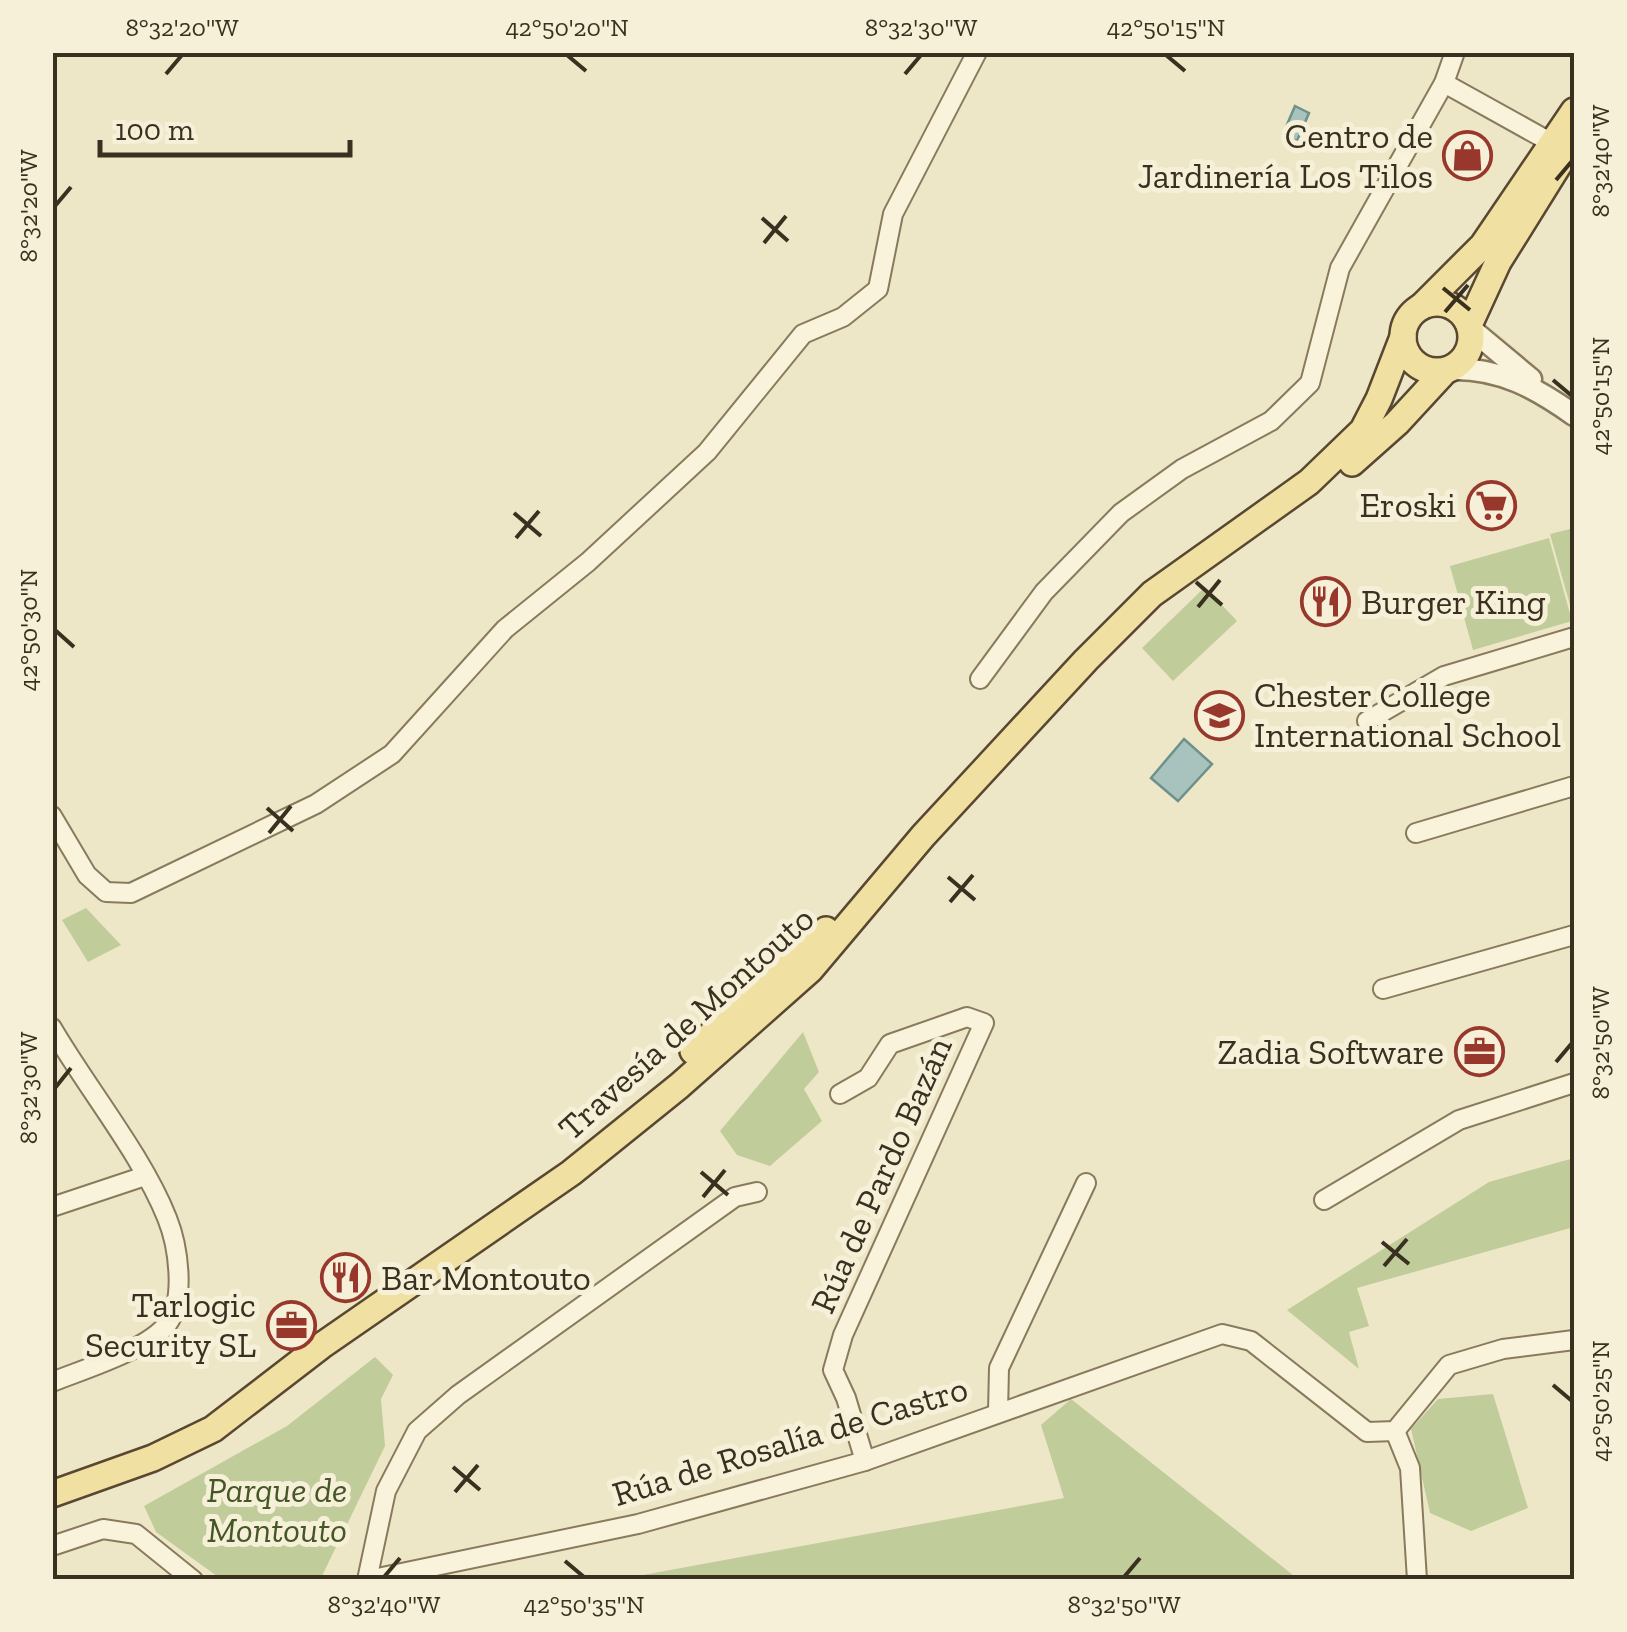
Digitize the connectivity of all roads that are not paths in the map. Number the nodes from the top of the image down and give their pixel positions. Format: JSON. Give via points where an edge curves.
{"nodes":[{"id":1,"x":978,"y":52,"type":"edge"},
{"id":2,"x":1455,"y":52,"type":"edge"},
{"id":3,"x":1444,"y":84,"type":"junction"},
{"id":4,"x":1574,"y":111,"type":"edge"},
{"id":5,"x":1567,"y":145,"type":"edge"},
{"id":6,"x":1421,"y":307,"type":"junction"},
{"id":7,"x":1470,"y":327,"type":"junction"},
{"id":8,"x":1403,"y":337,"type":"junction"},
{"id":9,"x":1448,"y":370,"type":"junction"},
{"id":10,"x":1546,"y":395,"type":"junction"},
{"id":11,"x":1574,"y":414,"type":"edge"},
{"id":12,"x":1210,"y":553,"type":"junction"},
{"id":13,"x":1574,"y":636,"type":"edge"},
{"id":14,"x":980,"y":679,"type":"dead end"},
{"id":15,"x":1367,"y":720,"type":"dead end"},
{"id":16,"x":1574,"y":786,"type":"edge"},
{"id":17,"x":52,"y":816,"type":"edge"},
{"id":18,"x":1416,"y":833,"type":"dead end"},
{"id":19,"x":1574,"y":935,"type":"edge"},
{"id":20,"x":1384,"y":989,"type":"dead end"},
{"id":21,"x":52,"y":1028,"type":"edge"},
{"id":22,"x":1574,"y":1084,"type":"edge"},
{"id":23,"x":840,"y":1094,"type":"dead end"},
{"id":24,"x":144,"y":1176,"type":"junction"},
{"id":25,"x":1086,"y":1183,"type":"dead end"},
{"id":26,"x":757,"y":1192,"type":"dead end"},
{"id":27,"x":1324,"y":1200,"type":"dead end"},
{"id":28,"x":52,"y":1207,"type":"edge"},
{"id":29,"x":1574,"y":1340,"type":"edge"},
{"id":30,"x":52,"y":1382,"type":"edge"},
{"id":31,"x":998,"y":1412,"type":"junction"},
{"id":32,"x":1396,"y":1431,"type":"junction"},
{"id":33,"x":864,"y":1461,"type":"junction"},
{"id":34,"x":52,"y":1494,"type":"edge"},
{"id":35,"x":52,"y":1546,"type":"edge"},
{"id":36,"x":192,"y":1580,"type":"edge"},
{"id":37,"x":368,"y":1580,"type":"edge"},
{"id":38,"x":1417,"y":1580,"type":"edge"}],
"edges":[{"from":1,"to":17,"type":"street","via":[[893,214],[878,289],[843,317],[803,334],[707,452],[505,629],[392,754],[316,804],[131,893],[106,892],[87,875]]},
{"from":2,"to":3,"type":"street"},
{"from":3,"to":5,"type":"street"},
{"from":3,"to":14,"type":"street","via":[[1340,268],[1310,382],[1271,420],[1182,469],[1121,513],[1044,592]]},
{"from":4,"to":5,"type":"main road","name":"Travesía de Montouto"},
{"from":5,"to":6,"type":"main road","name":"Travesía de Montouto"},
{"from":5,"to":7,"type":"main road","name":"Travesía de Montouto","via":[[1498,262]]},
{"from":6,"to":7,"type":"main road","via":[[1449,305]]},
{"from":6,"to":8,"type":"main road","name":"Travesía de Montouto"},
{"from":7,"to":9,"type":"main road","name":"Travesía de Montouto","via":[[1470,348]]},
{"from":7,"to":10,"type":"street"},
{"from":8,"to":9,"type":"main road","via":[[1416,364]]},
{"from":8,"to":12,"type":"main road","name":"Travesía de Montouto","via":[[1363,430],[1309,482]]},
{"from":9,"to":10,"type":"street","via":[[1480,368]]},
{"from":9,"to":12,"type":"main road","name":"Travesía de Montouto","via":[[1313,498]]},
{"from":10,"to":11,"type":"street"},
{"from":12,"to":34,"type":"main road","name":"Travesía de Montouto","via":[[1152,594],[1086,660],[797,981],[679,1086],[571,1173],[213,1429]]},
{"from":13,"to":15,"type":"street","via":[[1444,676]]},
{"from":16,"to":18,"type":"street"},
{"from":19,"to":20,"type":"street"},
{"from":21,"to":24,"type":"street"},
{"from":22,"to":27,"type":"street","via":[[1459,1120]]},
{"from":23,"to":33,"type":"street","name":"Rúa de Pardo Bazán","via":[[868,1078],[890,1044],[966,1017],[984,1022],[833,1370]]},
{"from":24,"to":28,"type":"street"},
{"from":24,"to":30,"type":"street","via":[[175,1246],[176,1302],[169,1322],[128,1350]]},
{"from":25,"to":31,"type":"street","via":[[998,1368]]},
{"from":26,"to":37,"type":"street","via":[[735,1197],[417,1430],[386,1492]]},
{"from":29,"to":32,"type":"street","via":[[1503,1349],[1449,1365]]},
{"from":31,"to":32,"type":"street","name":"Rúa de Rosalía de Castro","via":[[1222,1334],[1251,1341],[1367,1432]]},
{"from":31,"to":33,"type":"street","name":"Rúa de Rosalía de Castro"},
{"from":32,"to":38,"type":"street","via":[[1410,1468]]},
{"from":33,"to":37,"type":"street","name":"Rúa de Rosalía de Castro","via":[[638,1524]]},
{"from":35,"to":36,"type":"street","via":[[102,1529],[136,1534]]}]}
